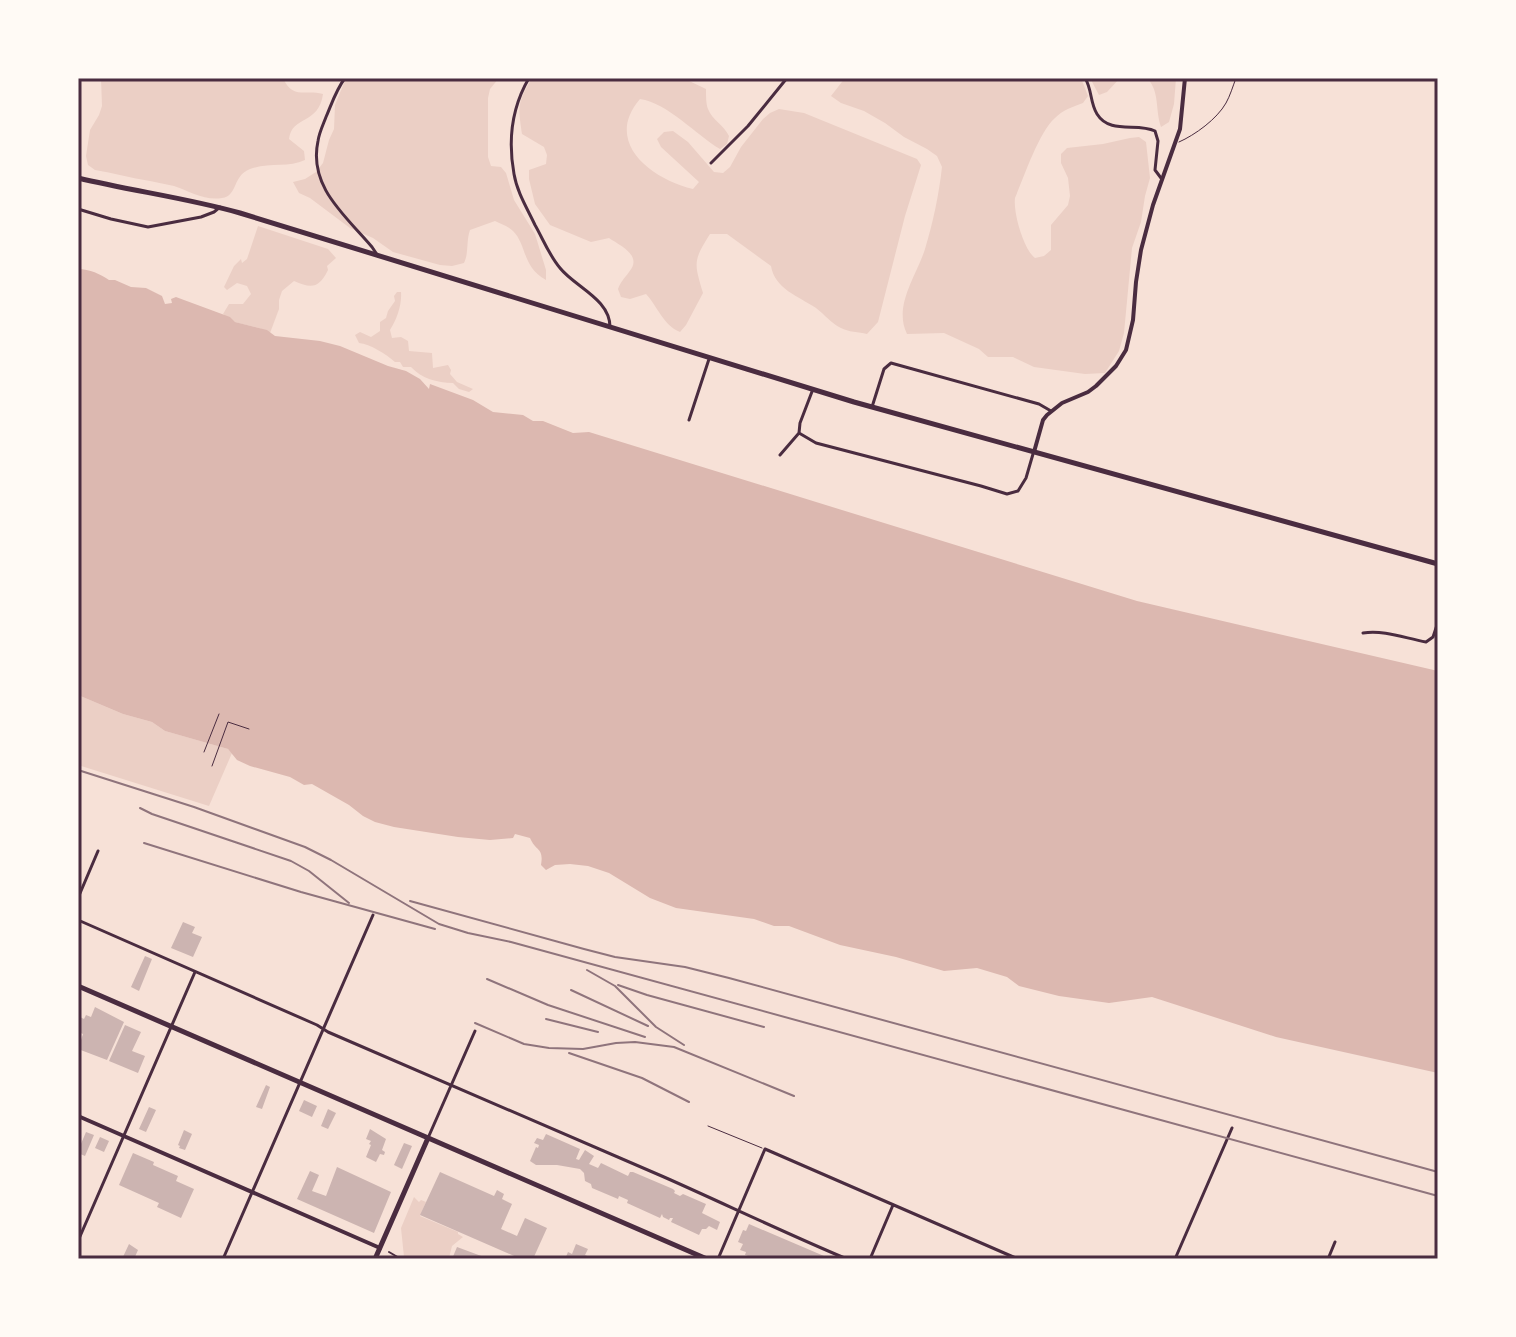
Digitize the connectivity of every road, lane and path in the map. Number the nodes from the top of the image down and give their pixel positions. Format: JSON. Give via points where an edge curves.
{"nodes":[{"id":1,"x":345,"y":78,"type":"edge"},
{"id":2,"x":529,"y":78,"type":"edge"},
{"id":3,"x":787,"y":78,"type":"edge"},
{"id":4,"x":1085,"y":78,"type":"edge"},
{"id":5,"x":1185,"y":78,"type":"edge"},
{"id":6,"x":1236,"y":78,"type":"edge"},
{"id":7,"x":1176,"y":143,"type":"junction"},
{"id":8,"x":711,"y":163,"type":"dead end"},
{"id":9,"x":78,"y":178,"type":"edge"},
{"id":10,"x":1162,"y":179,"type":"junction"},
{"id":11,"x":220,"y":207,"type":"junction"},
{"id":12,"x":78,"y":209,"type":"edge"},
{"id":13,"x":378,"y":256,"type":"junction"},
{"id":14,"x":610,"y":327,"type":"junction"},
{"id":15,"x":710,"y":357,"type":"junction"},
{"id":16,"x":813,"y":389,"type":"junction"},
{"id":17,"x":872,"y":407,"type":"junction"},
{"id":18,"x":1051,"y":411,"type":"junction"},
{"id":19,"x":689,"y":420,"type":"dead end"},
{"id":20,"x":799,"y":433,"type":"junction"},
{"id":21,"x":1034,"y":452,"type":"junction"},
{"id":22,"x":780,"y":455,"type":"dead end"},
{"id":23,"x":1438,"y":564,"type":"edge"},
{"id":24,"x":1438,"y":622,"type":"edge"},
{"id":25,"x":1363,"y":633,"type":"dead end"},
{"id":26,"x":219,"y":714,"type":"dead end"},
{"id":27,"x":249,"y":729,"type":"dead end"},
{"id":28,"x":204,"y":752,"type":"dead end"},
{"id":29,"x":212,"y":766,"type":"dead end"},
{"id":30,"x":98,"y":851,"type":"dead end"},
{"id":31,"x":78,"y":898,"type":"edge"},
{"id":32,"x":373,"y":915,"type":"dead end"},
{"id":33,"x":78,"y":920,"type":"edge"},
{"id":34,"x":195,"y":972,"type":"junction"},
{"id":35,"x":78,"y":986,"type":"edge"},
{"id":36,"x":172,"y":1025,"type":"junction"},
{"id":37,"x":323,"y":1028,"type":"junction"},
{"id":38,"x":475,"y":1031,"type":"dead end"},
{"id":39,"x":300,"y":1081,"type":"junction"},
{"id":40,"x":451,"y":1085,"type":"junction"},
{"id":41,"x":78,"y":1116,"type":"edge"},
{"id":42,"x":708,"y":1126,"type":"dead end"},
{"id":43,"x":1232,"y":1128,"type":"dead end"},
{"id":44,"x":124,"y":1136,"type":"junction"},
{"id":45,"x":428,"y":1138,"type":"junction"},
{"id":46,"x":765,"y":1149,"type":"junction"},
{"id":47,"x":252,"y":1192,"type":"junction"},
{"id":48,"x":893,"y":1205,"type":"junction"},
{"id":49,"x":738,"y":1210,"type":"junction"},
{"id":50,"x":78,"y":1241,"type":"edge"},
{"id":51,"x":1335,"y":1242,"type":"dead end"},
{"id":52,"x":380,"y":1248,"type":"junction"},
{"id":53,"x":389,"y":1252,"type":"dead end"},
{"id":54,"x":223,"y":1259,"type":"edge"},
{"id":55,"x":375,"y":1259,"type":"edge"},
{"id":56,"x":401,"y":1259,"type":"edge"},
{"id":57,"x":707,"y":1259,"type":"edge"},
{"id":58,"x":718,"y":1259,"type":"edge"},
{"id":59,"x":847,"y":1259,"type":"edge"},
{"id":60,"x":870,"y":1259,"type":"edge"},
{"id":61,"x":1018,"y":1259,"type":"edge"},
{"id":62,"x":1175,"y":1259,"type":"edge"},
{"id":63,"x":1328,"y":1259,"type":"edge"}],
"edges":[{"from":1,"to":13,"type":"street","via":[[319,137],[320,180]]},
{"from":2,"to":14,"type":"street","via":[[512,126],[514,175],[553,258],[597,300]]},
{"from":3,"to":8,"type":"street"},
{"from":4,"to":10,"type":"street","via":[[1103,121],[1155,131],[1155,170]]},
{"from":5,"to":7,"type":"street"},
{"from":6,"to":7,"type":"lane","via":[[1218,113]]},
{"from":7,"to":10,"type":"street"},
{"from":9,"to":11,"type":"main road"},
{"from":10,"to":18,"type":"street","via":[[1141,250],[1133,320],[1122,358],[1088,392]]},
{"from":11,"to":12,"type":"street","via":[[193,219],[148,227]]},
{"from":11,"to":13,"type":"main road"},
{"from":13,"to":14,"type":"main road"},
{"from":14,"to":15,"type":"main road"},
{"from":15,"to":16,"type":"main road"},
{"from":15,"to":19,"type":"street"},
{"from":16,"to":17,"type":"main road"},
{"from":16,"to":20,"type":"street"},
{"from":17,"to":18,"type":"street","via":[[884,369],[891,363]]},
{"from":17,"to":21,"type":"main road"},
{"from":18,"to":21,"type":"street"},
{"from":20,"to":21,"type":"street","via":[[816,443],[1007,494],[1023,485]]},
{"from":20,"to":22,"type":"street"},
{"from":21,"to":23,"type":"main road"},
{"from":24,"to":25,"type":"street","via":[[1426,642]]},
{"from":26,"to":28,"type":"path"},
{"from":27,"to":29,"type":"path","via":[[228,722]]},
{"from":30,"to":31,"type":"street"},
{"from":32,"to":37,"type":"street"},
{"from":33,"to":34,"type":"street"},
{"from":34,"to":36,"type":"street"},
{"from":34,"to":37,"type":"street"},
{"from":35,"to":36,"type":"main road"},
{"from":36,"to":39,"type":"main road"},
{"from":36,"to":44,"type":"street"},
{"from":37,"to":39,"type":"street"},
{"from":37,"to":40,"type":"street"},
{"from":38,"to":40,"type":"street"},
{"from":39,"to":45,"type":"main road"},
{"from":39,"to":47,"type":"street"},
{"from":40,"to":45,"type":"street"},
{"from":40,"to":49,"type":"street"},
{"from":41,"to":44,"type":"street"},
{"from":42,"to":46,"type":"lane"},
{"from":43,"to":62,"type":"street"},
{"from":44,"to":47,"type":"street"},
{"from":44,"to":50,"type":"street"},
{"from":45,"to":52,"type":"main road"},
{"from":45,"to":57,"type":"main road"},
{"from":46,"to":48,"type":"street"},
{"from":46,"to":49,"type":"street"},
{"from":47,"to":52,"type":"street"},
{"from":47,"to":54,"type":"street"},
{"from":48,"to":60,"type":"street"},
{"from":48,"to":61,"type":"street"},
{"from":49,"to":58,"type":"street"},
{"from":49,"to":59,"type":"street"},
{"from":51,"to":63,"type":"street"},
{"from":52,"to":55,"type":"main road"},
{"from":53,"to":56,"type":"street"}]}
